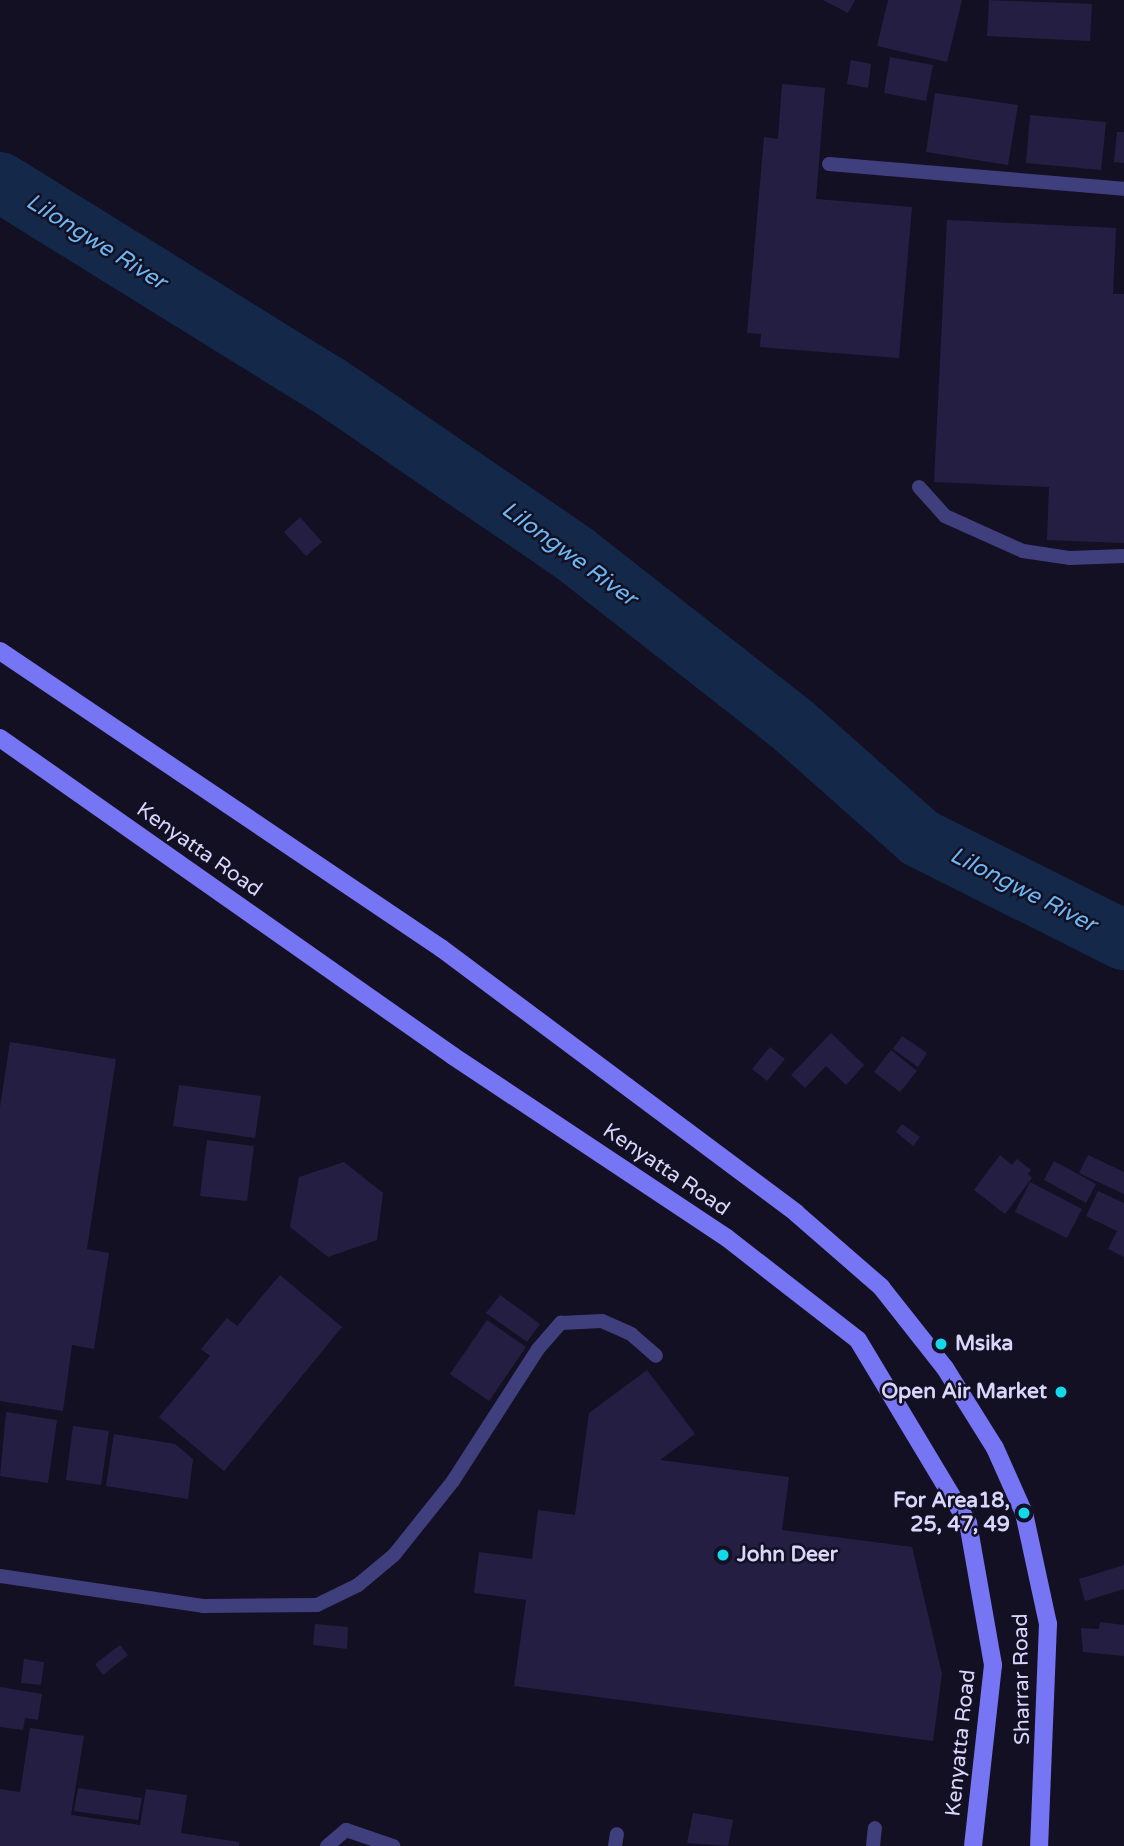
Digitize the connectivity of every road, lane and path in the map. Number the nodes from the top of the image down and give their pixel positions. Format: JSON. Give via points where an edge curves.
{"nodes":[{"id":1,"x":829,"y":164,"type":"dead end"},
{"id":2,"x":1124,"y":189,"type":"edge"},
{"id":3,"x":919,"y":487,"type":"dead end"},
{"id":4,"x":1124,"y":556,"type":"edge"},
{"id":5,"x":0,"y":651,"type":"edge"},
{"id":6,"x":0,"y":738,"type":"edge"},
{"id":7,"x":656,"y":1356,"type":"dead end"},
{"id":8,"x":1024,"y":1513,"type":"joint"},
{"id":9,"x":0,"y":1576,"type":"edge"},
{"id":10,"x":875,"y":1828,"type":"dead end"},
{"id":11,"x":327,"y":1846,"type":"edge"},
{"id":12,"x":393,"y":1846,"type":"edge"},
{"id":13,"x":873,"y":1846,"type":"edge"},
{"id":14,"x":973,"y":1846,"type":"edge"},
{"id":15,"x":1039,"y":1846,"type":"edge"}],
"edges":[{"from":1,"to":2,"type":"lane"},
{"from":3,"to":4,"type":"lane","via":[[945,516],[1023,551],[1070,558]]},
{"from":5,"to":8,"type":"main road","name":"Kenyatta Road","via":[[441,948],[796,1213],[881,1287],[945,1368],[995,1448]]},
{"from":6,"to":14,"type":"main road","name":"Kenyatta Road","via":[[453,1056],[727,1238],[858,1340],[968,1523],[993,1665]]},
{"from":7,"to":9,"type":"lane","via":[[631,1334],[602,1321],[561,1323],[538,1349],[453,1481],[394,1555],[358,1585],[317,1605],[203,1606]]},
{"from":8,"to":15,"type":"main road","name":"Sharrar Road","via":[[1048,1624]]},
{"from":10,"to":13,"type":"lane"},
{"from":11,"to":12,"type":"lane","via":[[346,1830]]}]}
